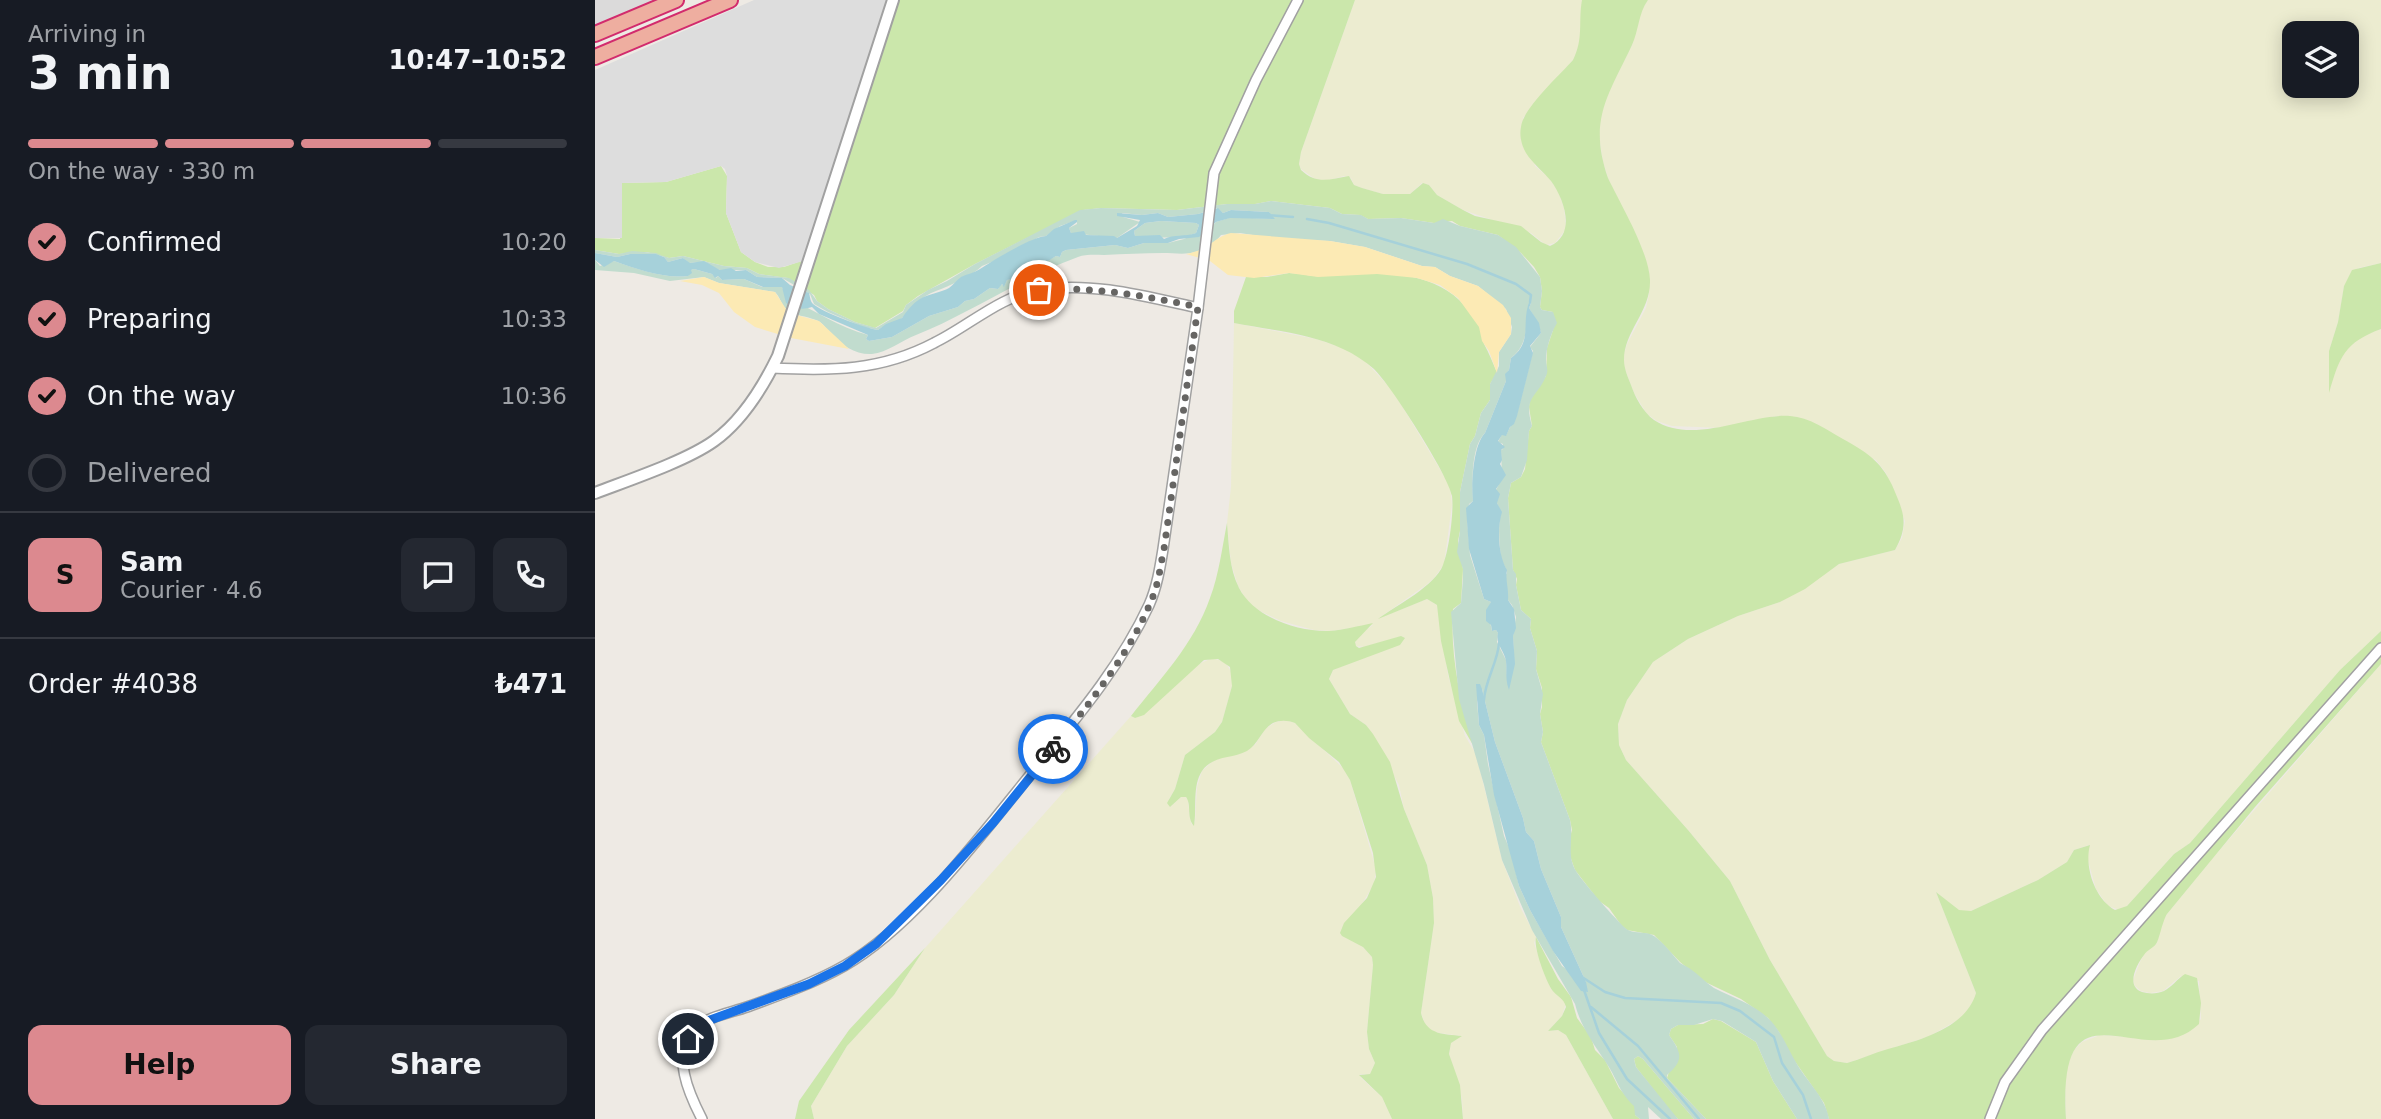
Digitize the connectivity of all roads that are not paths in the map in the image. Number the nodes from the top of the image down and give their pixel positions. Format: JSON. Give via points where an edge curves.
{"nodes":[{"id":1,"x":677,"y":0,"type":"edge"},
{"id":2,"x":730,"y":0,"type":"edge"},
{"id":3,"x":893,"y":0,"type":"edge"},
{"id":4,"x":1298,"y":0,"type":"edge"},
{"id":5,"x":595,"y":34,"type":"edge"},
{"id":6,"x":595,"y":57,"type":"edge"},
{"id":7,"x":1198,"y":307,"type":"junction"},
{"id":8,"x":772,"y":368,"type":"junction"},
{"id":9,"x":595,"y":493,"type":"edge"},
{"id":10,"x":2381,"y":648,"type":"edge"},
{"id":11,"x":702,"y":1119,"type":"edge"},
{"id":12,"x":1990,"y":1119,"type":"edge"}],
"edges":[{"from":1,"to":5,"type":"highway"},
{"from":2,"to":6,"type":"highway"},
{"from":3,"to":8,"type":"street"},
{"from":4,"to":7,"type":"street","via":[[1219,159],[1209,198]]},
{"from":7,"to":8,"type":"street","via":[[1119,292],[1039,290],[1008,300],[935,343],[884,364]]},
{"from":7,"to":11,"type":"street","via":[[1156,588],[1115,666],[993,823],[876,944],[809,984],[713,1018],[694,1030],[684,1047],[683,1064]]},
{"from":8,"to":9,"type":"street","via":[[741,416],[713,442]]},
{"from":10,"to":12,"type":"street","via":[[2042,1030],[2009,1076]]}]}
